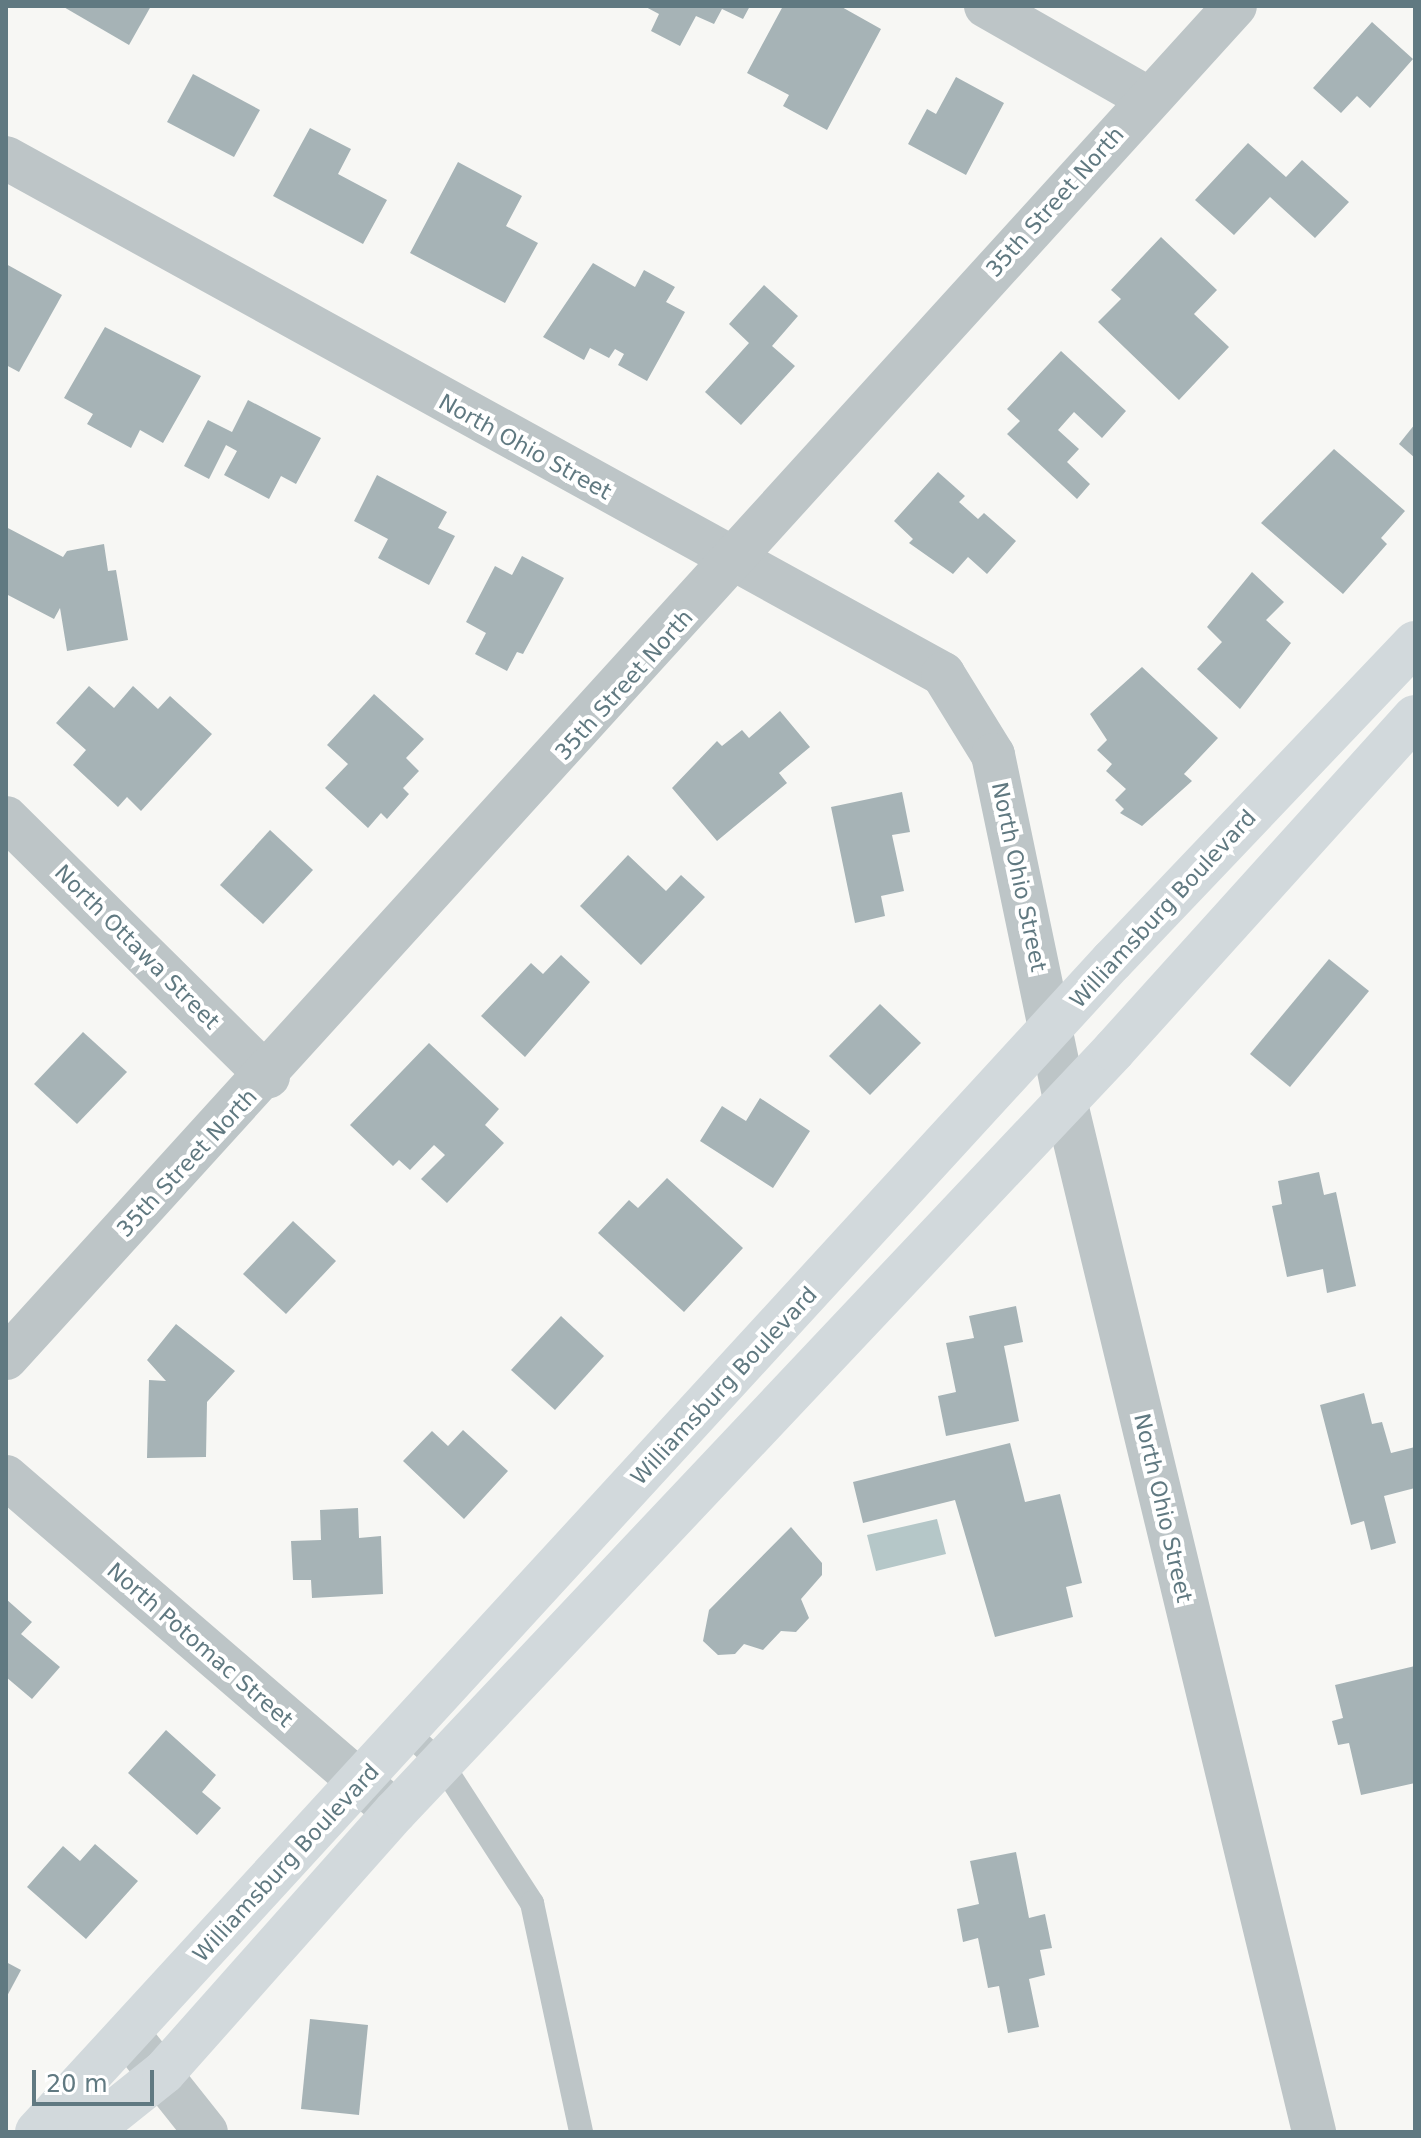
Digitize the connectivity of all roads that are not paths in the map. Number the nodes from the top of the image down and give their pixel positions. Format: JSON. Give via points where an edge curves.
{"nodes":[{"id":1,"x":986,"y":6,"type":"edge"},
{"id":2,"x":1235,"y":6,"type":"edge"},
{"id":3,"x":1147,"y":98,"type":"junction"},
{"id":4,"x":6,"y":158,"type":"edge"},
{"id":5,"x":734,"y":563,"type":"junction"},
{"id":6,"x":1415,"y":643,"type":"edge"},
{"id":7,"x":1415,"y":717,"type":"edge"},
{"id":8,"x":6,"y":818,"type":"edge"},
{"id":9,"x":1051,"y":1031,"type":"junction"},
{"id":10,"x":268,"y":1076,"type":"junction"},
{"id":11,"x":1065,"y":1100,"type":"junction"},
{"id":12,"x":6,"y":1358,"type":"edge"},
{"id":13,"x":6,"y":1477,"type":"edge"},
{"id":14,"x":406,"y":1731,"type":"junction"},
{"id":15,"x":442,"y":1764,"type":"junction"},
{"id":16,"x":359,"y":1783,"type":"junction"},
{"id":17,"x":395,"y":1812,"type":"junction"},
{"id":18,"x":128,"y":2034,"type":"junction"},
{"id":19,"x":164,"y":2072,"type":"junction"},
{"id":20,"x":37,"y":2132,"type":"edge"},
{"id":21,"x":89,"y":2132,"type":"edge"},
{"id":22,"x":206,"y":2132,"type":"edge"},
{"id":23,"x":581,"y":2132,"type":"edge"},
{"id":24,"x":1314,"y":2132,"type":"edge"}],
"edges":[{"from":1,"to":3,"type":"street"},
{"from":2,"to":3,"type":"street","name":"35th Street North"},
{"from":3,"to":5,"type":"street","name":"35th Street North"},
{"from":4,"to":5,"type":"street","name":"North Ohio Street"},
{"from":5,"to":9,"type":"street","name":"North Ohio Street","via":[[943,674],[993,755]]},
{"from":5,"to":10,"type":"street","name":"35th Street North"},
{"from":6,"to":9,"type":"main road","name":"Williamsburg Boulevard"},
{"from":7,"to":11,"type":"main road","name":"Williamsburg Boulevard"},
{"from":8,"to":10,"type":"street","name":"North Ottawa Street"},
{"from":9,"to":11,"type":"street","name":"North Ohio Street"},
{"from":9,"to":14,"type":"main road","name":"Williamsburg Boulevard"},
{"from":10,"to":12,"type":"street","name":"35th Street North"},
{"from":11,"to":15,"type":"main road","name":"Williamsburg Boulevard"},
{"from":11,"to":24,"type":"street","name":"North Ohio Street"},
{"from":13,"to":16,"type":"street","name":"North Potomac Street"},
{"from":14,"to":15,"type":"lane"},
{"from":14,"to":16,"type":"main road","name":"Williamsburg Boulevard"},
{"from":15,"to":17,"type":"main road","name":"Williamsburg Boulevard"},
{"from":15,"to":23,"type":"lane","via":[[532,1903]]},
{"from":16,"to":17,"type":"street","name":"North Potomac Street"},
{"from":16,"to":18,"type":"main road","name":"Williamsburg Boulevard"},
{"from":17,"to":19,"type":"main road","name":"Williamsburg Boulevard"},
{"from":18,"to":19,"type":"street"},
{"from":18,"to":20,"type":"main road","name":"Williamsburg Boulevard"},
{"from":19,"to":21,"type":"main road","name":"Williamsburg Boulevard"},
{"from":19,"to":22,"type":"street"}]}
